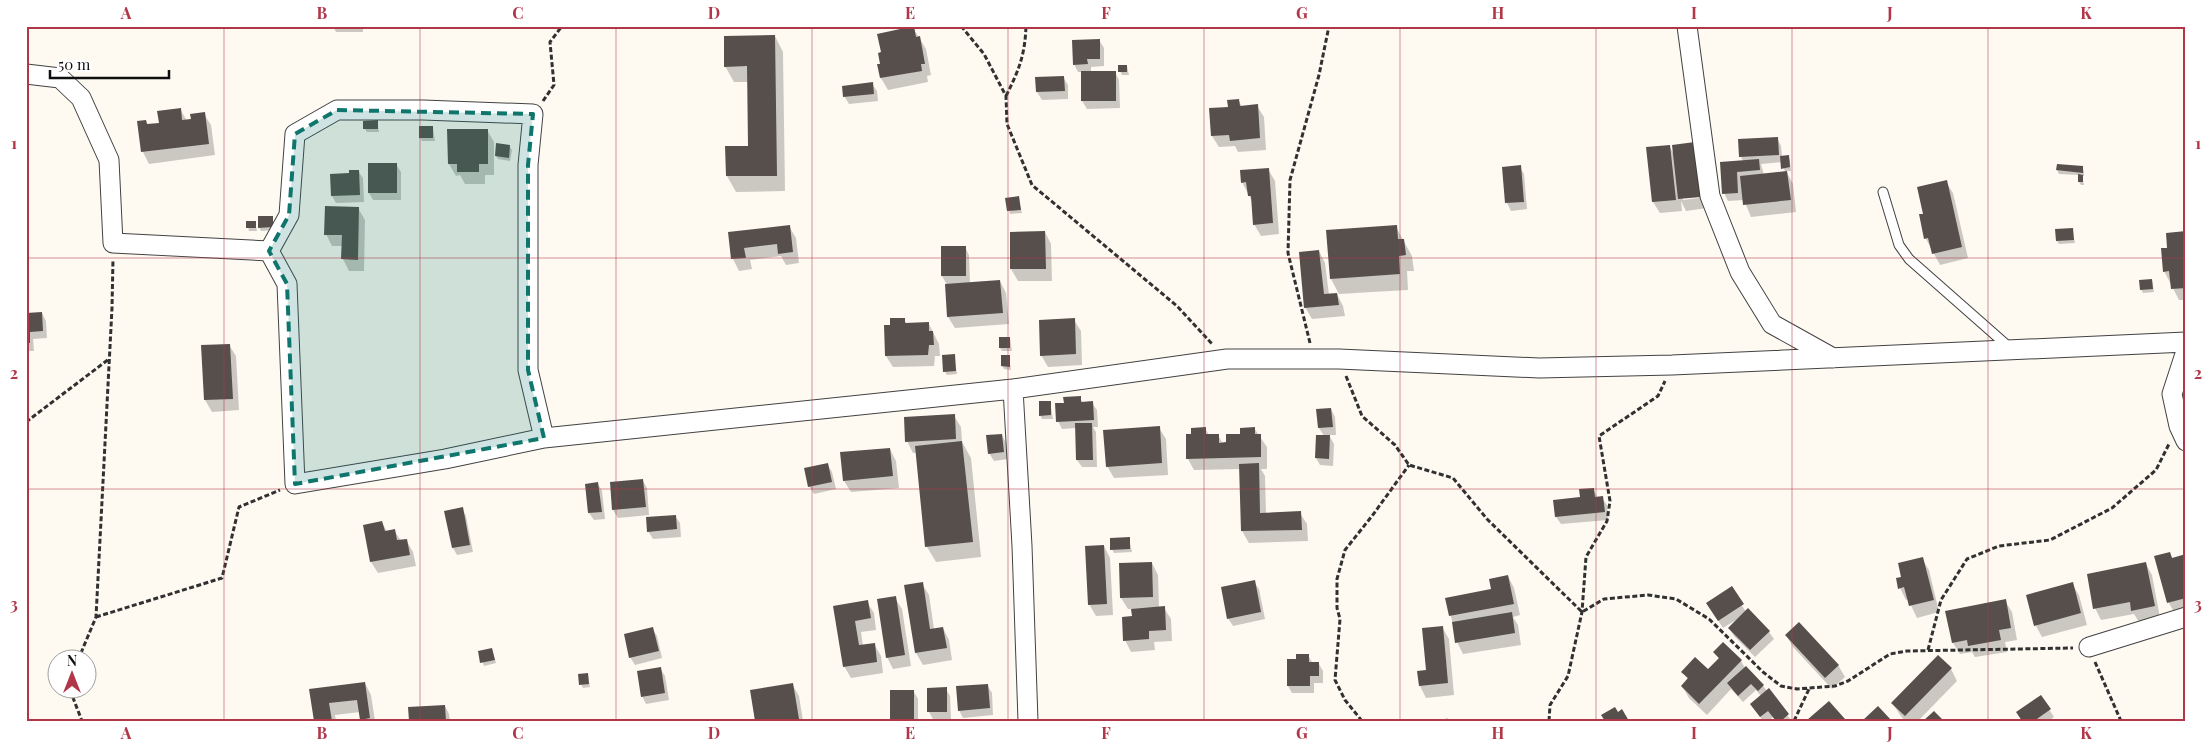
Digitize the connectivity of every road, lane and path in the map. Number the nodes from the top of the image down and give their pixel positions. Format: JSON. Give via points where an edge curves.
{"nodes":[{"id":1,"x":562,"y":26,"type":"edge"},
{"id":2,"x":961,"y":26,"type":"edge"},
{"id":3,"x":1026,"y":26,"type":"edge"},
{"id":4,"x":1329,"y":26,"type":"edge"},
{"id":5,"x":1687,"y":26,"type":"edge"},
{"id":6,"x":26,"y":74,"type":"edge"},
{"id":7,"x":1006,"y":96,"type":"junction"},
{"id":8,"x":533,"y":114,"type":"junction"},
{"id":9,"x":1884,"y":192,"type":"dead end"},
{"id":10,"x":113,"y":243,"type":"junction"},
{"id":11,"x":269,"y":251,"type":"junction"},
{"id":12,"x":2186,"y":342,"type":"edge"},
{"id":13,"x":2012,"y":350,"type":"junction"},
{"id":14,"x":2186,"y":351,"type":"edge"},
{"id":15,"x":110,"y":358,"type":"junction"},
{"id":16,"x":1833,"y":358,"type":"junction"},
{"id":17,"x":1227,"y":359,"type":"junction"},
{"id":18,"x":1340,"y":359,"type":"junction"},
{"id":19,"x":1314,"y":360,"type":"junction"},
{"id":20,"x":1672,"y":365,"type":"junction"},
{"id":21,"x":1013,"y":389,"type":"junction"},
{"id":22,"x":26,"y":422,"type":"edge"},
{"id":23,"x":2182,"y":434,"type":"edge"},
{"id":24,"x":544,"y":438,"type":"junction"},
{"id":25,"x":1409,"y":465,"type":"junction"},
{"id":26,"x":295,"y":484,"type":"junction"},
{"id":27,"x":1582,"y":612,"type":"junction"},
{"id":28,"x":96,"y":617,"type":"junction"},
{"id":29,"x":2186,"y":617,"type":"edge"},
{"id":30,"x":2089,"y":647,"type":"junction"},
{"id":31,"x":82,"y":650,"type":"edge"},
{"id":32,"x":1928,"y":650,"type":"junction"},
{"id":33,"x":1810,"y":688,"type":"junction"},
{"id":34,"x":74,"y":700,"type":"edge"},
{"id":35,"x":82,"y":721,"type":"edge"},
{"id":36,"x":1028,"y":721,"type":"edge"},
{"id":37,"x":1362,"y":721,"type":"edge"},
{"id":38,"x":1549,"y":721,"type":"edge"},
{"id":39,"x":1794,"y":721,"type":"edge"},
{"id":40,"x":2121,"y":721,"type":"edge"}],
"edges":[{"from":1,"to":8,"type":"path","via":[[550,42],[554,85]]},
{"from":2,"to":7,"type":"path","via":[[984,54]]},
{"from":3,"to":7,"type":"path","via":[[1025,49]]},
{"from":4,"to":19,"type":"path","via":[[1290,180],[1288,253]]},
{"from":5,"to":16,"type":"street","via":[[1710,196],[1740,272],[1772,324]]},
{"from":6,"to":10,"type":"street","via":[[60,78],[81,98],[109,160]]},
{"from":7,"to":17,"type":"path","via":[[1007,124],[1032,185],[1177,306]]},
{"from":8,"to":11,"type":"street","via":[[337,110],[295,134],[290,215]]},
{"from":8,"to":24,"type":"street","via":[[528,165],[528,370]]},
{"from":9,"to":13,"type":"lane","via":[[1899,246],[1909,260]]},
{"from":10,"to":11,"type":"street"},
{"from":10,"to":15,"type":"path"},
{"from":11,"to":26,"type":"street","via":[[287,284]]},
{"from":12,"to":13,"type":"street"},
{"from":13,"to":16,"type":"street"},
{"from":14,"to":23,"type":"street","via":[[2172,394]]},
{"from":15,"to":22,"type":"path"},
{"from":15,"to":28,"type":"path"},
{"from":16,"to":20,"type":"street"},
{"from":17,"to":19,"type":"street"},
{"from":17,"to":21,"type":"street"},
{"from":18,"to":19,"type":"street"},
{"from":18,"to":20,"type":"street","via":[[1539,368]]},
{"from":18,"to":25,"type":"path","via":[[1362,416],[1394,445]]},
{"from":20,"to":27,"type":"path","via":[[1658,396],[1599,436],[1610,501],[1607,521],[1586,557]]},
{"from":21,"to":24,"type":"street"},
{"from":21,"to":36,"type":"street"},
{"from":23,"to":32,"type":"path","via":[[2156,470],[2112,508],[2050,540],[2000,546],[1967,559],[1941,600]]},
{"from":24,"to":26,"type":"street","via":[[445,459]]},
{"from":25,"to":27,"type":"path","via":[[1453,478],[1487,519]]},
{"from":25,"to":37,"type":"path","via":[[1345,550],[1337,579],[1340,619],[1335,680],[1345,700]]},
{"from":26,"to":28,"type":"path","via":[[239,507],[222,578]]},
{"from":27,"to":33,"type":"path","via":[[1604,599],[1648,595],[1676,599],[1709,619],[1781,686]]},
{"from":27,"to":38,"type":"path","via":[[1568,676],[1550,704]]},
{"from":28,"to":31,"type":"path"},
{"from":29,"to":30,"type":"street"},
{"from":30,"to":32,"type":"path"},
{"from":30,"to":40,"type":"path"},
{"from":32,"to":33,"type":"path","via":[[1890,654],[1835,686]]},
{"from":33,"to":39,"type":"path"},
{"from":34,"to":35,"type":"path"}]}
